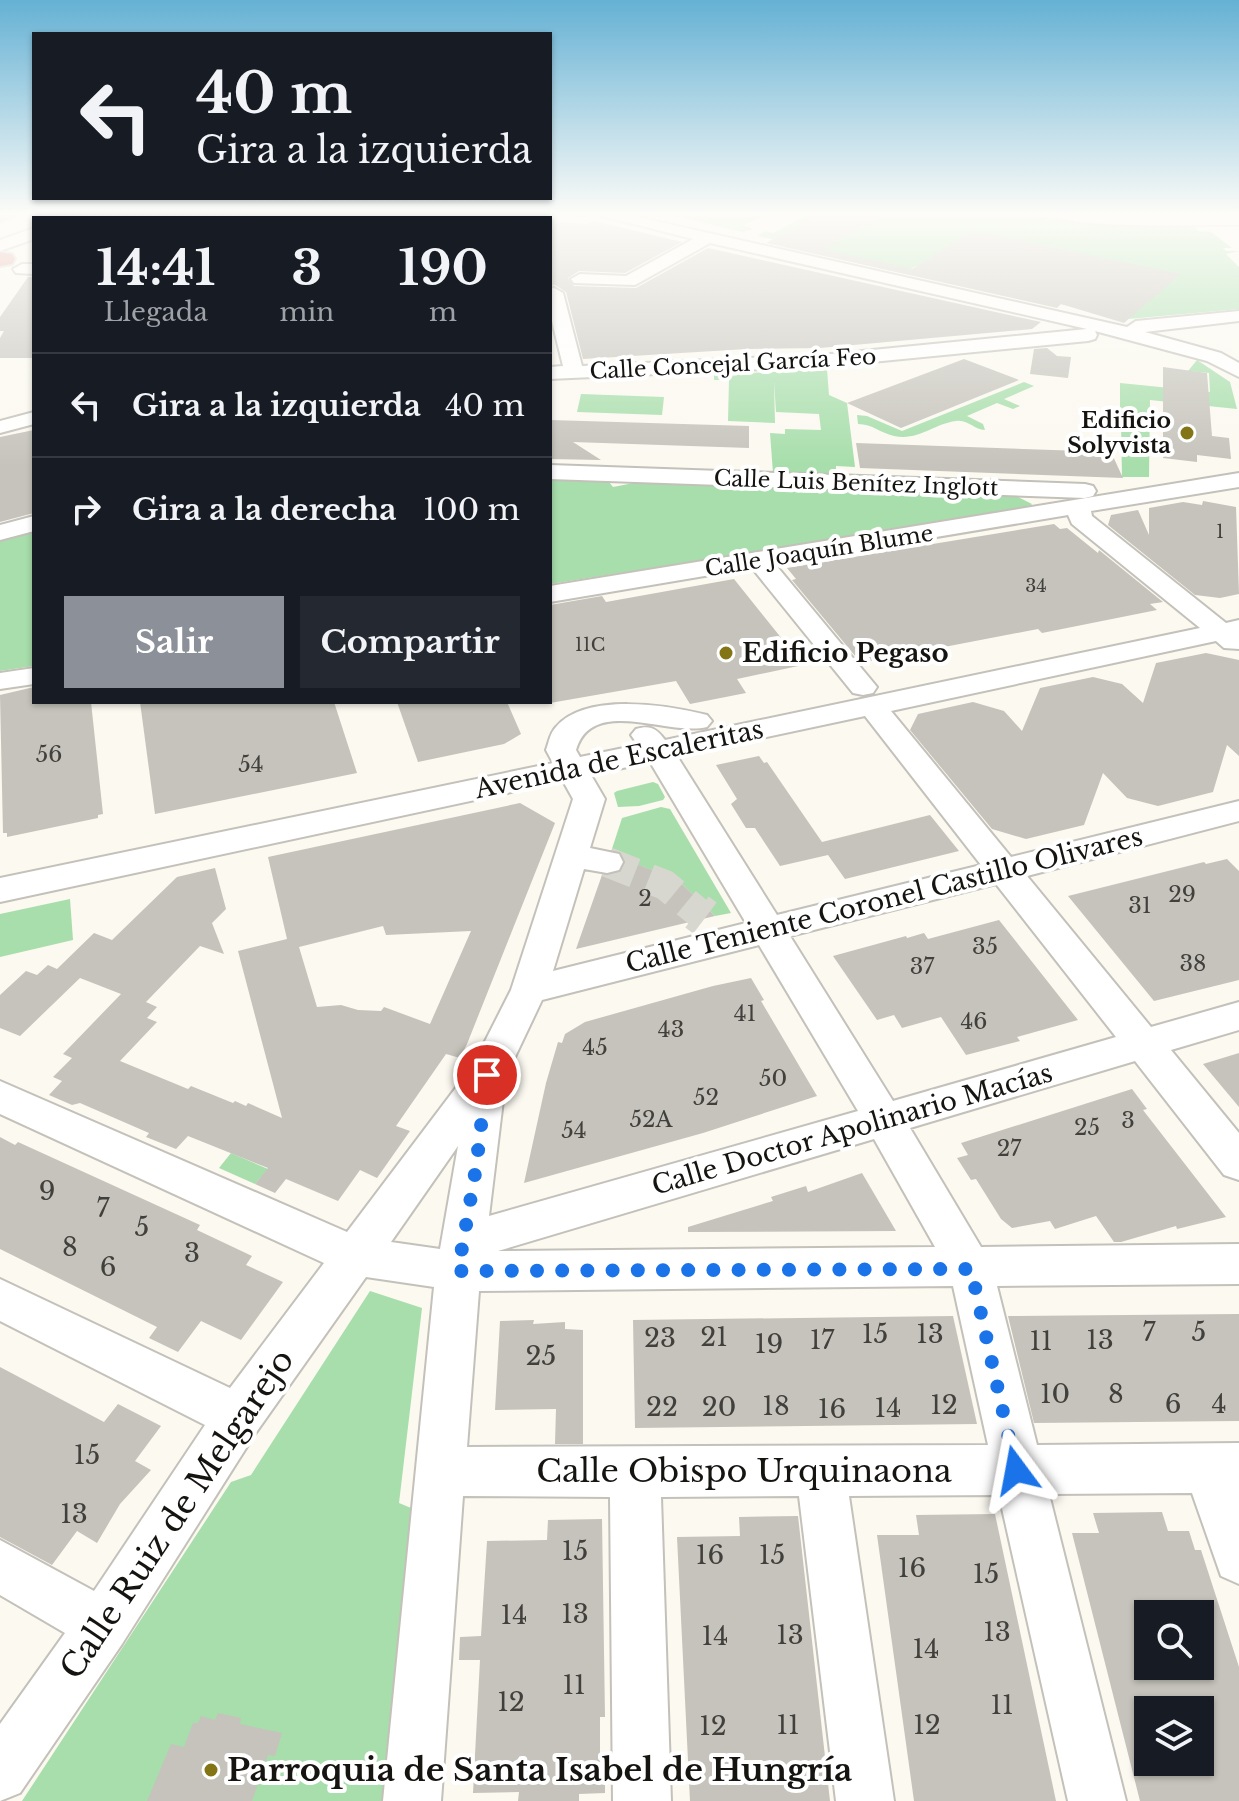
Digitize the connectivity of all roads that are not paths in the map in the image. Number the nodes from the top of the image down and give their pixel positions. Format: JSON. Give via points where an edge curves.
{"nodes":[{"id":1,"x":555,"y":298,"type":"edge"},
{"id":2,"x":971,"y":298,"type":"edge"},
{"id":3,"x":997,"y":298,"type":"edge"},
{"id":4,"x":1050,"y":316,"type":"junction"},
{"id":5,"x":1239,"y":316,"type":"edge"},
{"id":6,"x":1138,"y":332,"type":"junction"},
{"id":7,"x":1060,"y":337,"type":"junction"},
{"id":8,"x":1239,"y":359,"type":"edge"},
{"id":9,"x":1239,"y":371,"type":"edge"},
{"id":10,"x":574,"y":372,"type":"junction"},
{"id":11,"x":552,"y":373,"type":"edge"},
{"id":12,"x":32,"y":418,"type":"edge"},
{"id":13,"x":0,"y":425,"type":"edge"},
{"id":14,"x":552,"y":472,"type":"edge"},
{"id":15,"x":1239,"y":480,"type":"edge"},
{"id":16,"x":1022,"y":489,"type":"junction"},
{"id":17,"x":1163,"y":494,"type":"junction"},
{"id":18,"x":1239,"y":496,"type":"edge"},
{"id":19,"x":1079,"y":509,"type":"junction"},
{"id":20,"x":1045,"y":513,"type":"junction"},
{"id":21,"x":32,"y":524,"type":"edge"},
{"id":22,"x":0,"y":533,"type":"edge"},
{"id":23,"x":759,"y":561,"type":"junction"},
{"id":24,"x":552,"y":594,"type":"edge"},
{"id":25,"x":1239,"y":609,"type":"edge"},
{"id":26,"x":1225,"y":630,"type":"edge"},
{"id":27,"x":32,"y":676,"type":"edge"},
{"id":28,"x":0,"y":681,"type":"edge"},
{"id":29,"x":867,"y":696,"type":"junction"},
{"id":30,"x":706,"y":730,"type":"junction"},
{"id":31,"x":649,"y":739,"type":"junction"},
{"id":32,"x":566,"y":776,"type":"junction"},
{"id":33,"x":1239,"y":811,"type":"edge"},
{"id":34,"x":571,"y":856,"type":"junction"},
{"id":35,"x":607,"y":862,"type":"tunnel mouth"},
{"id":36,"x":0,"y":867,"type":"edge"},
{"id":37,"x":1002,"y":870,"type":"junction"},
{"id":38,"x":0,"y":890,"type":"edge"},
{"id":39,"x":769,"y":929,"type":"junction"},
{"id":40,"x":529,"y":990,"type":"junction"},
{"id":41,"x":1239,"y":1016,"type":"edge"},
{"id":42,"x":1141,"y":1044,"type":"junction"},
{"id":43,"x":487,"y":1075,"type":"junction"},
{"id":44,"x":0,"y":1097,"type":"edge"},
{"id":45,"x":884,"y":1120,"type":"junction"},
{"id":46,"x":1239,"y":1163,"type":"edge"},
{"id":47,"x":355,"y":1256,"type":"junction"},
{"id":48,"x":461,"y":1257,"type":"junction"},
{"id":49,"x":1239,"y":1264,"type":"edge"},
{"id":50,"x":971,"y":1269,"type":"junction"},
{"id":51,"x":0,"y":1299,"type":"edge"},
{"id":52,"x":238,"y":1417,"type":"junction"},
{"id":53,"x":1224,"y":1468,"type":"edge"},
{"id":54,"x":1016,"y":1470,"type":"junction"},
{"id":55,"x":441,"y":1471,"type":"junction"},
{"id":56,"x":821,"y":1471,"type":"junction"},
{"id":57,"x":635,"y":1473,"type":"junction"},
{"id":58,"x":1239,"y":1558,"type":"edge"},
{"id":59,"x":0,"y":1566,"type":"edge"},
{"id":60,"x":103,"y":1625,"type":"junction"},
{"id":61,"x":0,"y":1773,"type":"edge"},
{"id":62,"x":412,"y":1801,"type":"edge"},
{"id":63,"x":642,"y":1801,"type":"edge"},
{"id":64,"x":865,"y":1801,"type":"edge"},
{"id":65,"x":1097,"y":1801,"type":"edge"}],
"edges":[{"from":1,"to":10,"type":"street"},
{"from":2,"to":4,"type":"street"},
{"from":3,"to":6,"type":"street"},
{"from":4,"to":6,"type":"street"},
{"from":4,"to":7,"type":"street","via":[[1074,328]]},
{"from":5,"to":6,"type":"street"},
{"from":6,"to":7,"type":"street","name":"Calle Concejal García Feo"},
{"from":6,"to":8,"type":"street","via":[[1211,347]]},
{"from":6,"to":9,"type":"street","via":[[1214,357]]},
{"from":7,"to":10,"type":"street","name":"Calle Concejal García Feo","via":[[831,360]]},
{"from":10,"to":11,"type":"street","name":"Calle Concejal García Feo"},
{"from":12,"to":13,"type":"street"},
{"from":14,"to":16,"type":"street","name":"Calle Luis Benítez Inglott"},
{"from":15,"to":17,"type":"street"},
{"from":16,"to":17,"type":"street","name":"Calle Luis Benítez Inglott"},
{"from":16,"to":20,"type":"street","via":[[1045,497]]},
{"from":17,"to":18,"type":"street"},
{"from":17,"to":19,"type":"street"},
{"from":19,"to":20,"type":"street","name":"Calle Joaquín Blume"},
{"from":19,"to":26,"type":"street","via":[[1080,519]]},
{"from":20,"to":23,"type":"street","name":"Calle Joaquín Blume"},
{"from":21,"to":22,"type":"street"},
{"from":23,"to":24,"type":"street","name":"Calle Joaquín Blume","via":[[630,590]]},
{"from":23,"to":29,"type":"street"},
{"from":25,"to":26,"type":"street","name":"Avenida de Escaleritas"},
{"from":26,"to":29,"type":"street","name":"Avenida de Escaleritas"},
{"from":27,"to":28,"type":"street"},
{"from":29,"to":30,"type":"street","name":"Avenida de Escaleritas"},
{"from":29,"to":37,"type":"street"},
{"from":30,"to":31,"type":"street"},
{"from":30,"to":31,"type":"street"},
{"from":31,"to":32,"type":"street","via":[[629,773]]},
{"from":31,"to":32,"type":"street","via":[[597,716],[575,724],[565,734]]},
{"from":31,"to":39,"type":"street"},
{"from":32,"to":34,"type":"street"},
{"from":32,"to":36,"type":"street","name":"Avenida de Escaleritas"},
{"from":32,"to":38,"type":"street","name":"Avenida de Escaleritas"},
{"from":33,"to":37,"type":"street","name":"Calle Teniente Coronel Castillo Olivares"},
{"from":34,"to":35,"type":"street"},
{"from":34,"to":40,"type":"street"},
{"from":37,"to":39,"type":"street","name":"Calle Teniente Coronel Castillo Olivares"},
{"from":37,"to":42,"type":"street"},
{"from":39,"to":40,"type":"street","name":"Calle Teniente Coronel Castillo Olivares","via":[[712,930]]},
{"from":39,"to":45,"type":"street"},
{"from":40,"to":43,"type":"street"},
{"from":41,"to":42,"type":"street","name":"Calle Doctor Apolinario Macías"},
{"from":42,"to":45,"type":"street","name":"Calle Doctor Apolinario Macías"},
{"from":42,"to":46,"type":"street"},
{"from":43,"to":47,"type":"street","name":"Calle Ruiz de Melgarejo"},
{"from":43,"to":48,"type":"street"},
{"from":44,"to":47,"type":"street"},
{"from":45,"to":48,"type":"street","name":"Calle Doctor Apolinario Macías"},
{"from":45,"to":50,"type":"street"},
{"from":47,"to":48,"type":"street"},
{"from":47,"to":52,"type":"street","name":"Calle Ruiz de Melgarejo"},
{"from":48,"to":50,"type":"street"},
{"from":48,"to":55,"type":"street"},
{"from":49,"to":50,"type":"street"},
{"from":50,"to":54,"type":"street"},
{"from":51,"to":52,"type":"street"},
{"from":52,"to":60,"type":"street","name":"Calle Ruiz de Melgarejo"},
{"from":53,"to":54,"type":"street","name":"Calle Obispo Urquinaona"},
{"from":53,"to":58,"type":"street"},
{"from":54,"to":56,"type":"street","name":"Calle Obispo Urquinaona"},
{"from":54,"to":65,"type":"street"},
{"from":55,"to":57,"type":"street","name":"Calle Obispo Urquinaona"},
{"from":55,"to":62,"type":"street"},
{"from":56,"to":57,"type":"street","name":"Calle Obispo Urquinaona"},
{"from":56,"to":64,"type":"street"},
{"from":57,"to":63,"type":"street"},
{"from":59,"to":60,"type":"street"},
{"from":60,"to":61,"type":"street","name":"Calle Ruiz de Melgarejo"}]}
